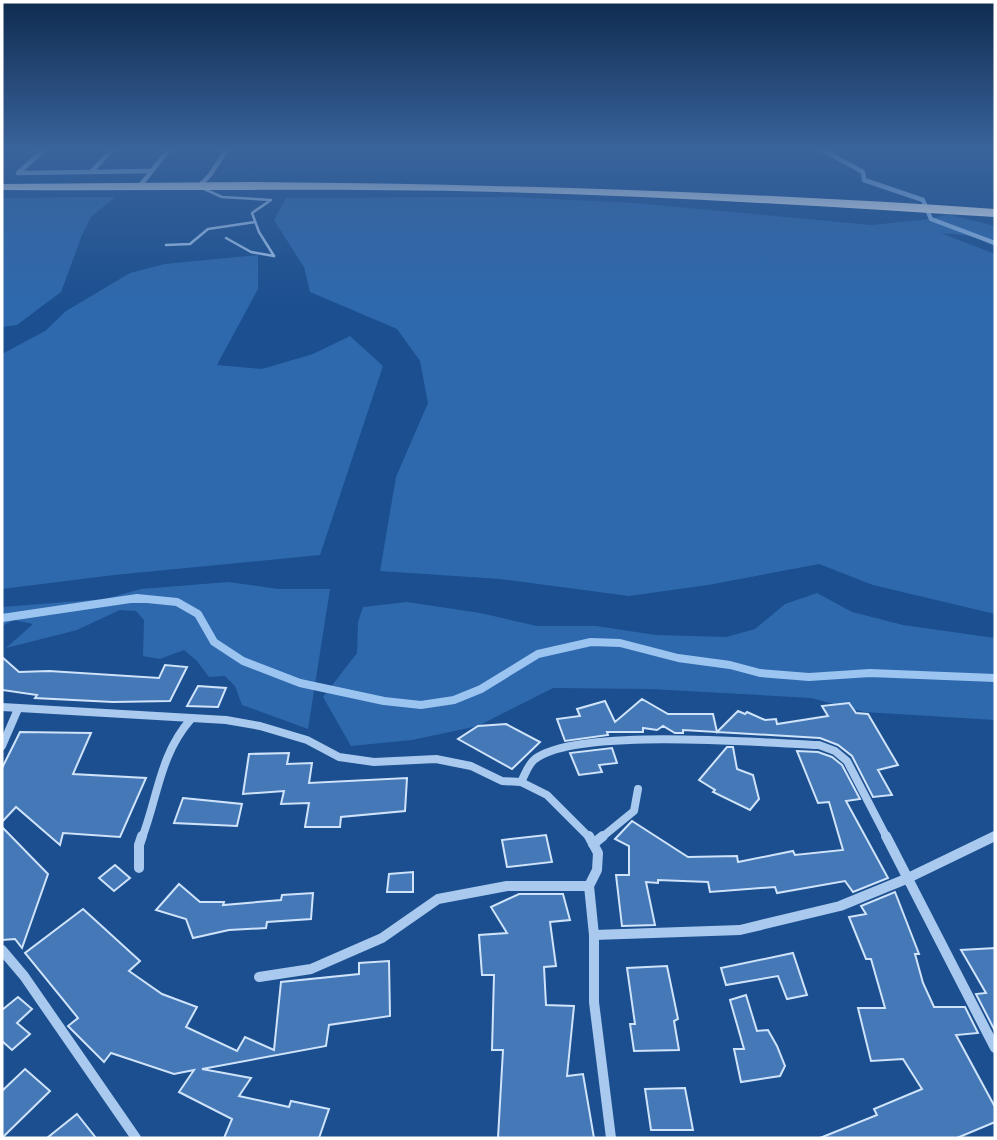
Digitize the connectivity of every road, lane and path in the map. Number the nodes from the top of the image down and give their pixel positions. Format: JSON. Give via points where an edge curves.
{"nodes":[{"id":1,"x":268,"y":202,"type":"edge"},
{"id":2,"x":838,"y":202,"type":"edge"},
{"id":3,"x":995,"y":213,"type":"edge"},
{"id":4,"x":255,"y":222,"type":"junction"},
{"id":5,"x":226,"y":238,"type":"dead end"},
{"id":6,"x":166,"y":245,"type":"dead end"},
{"id":7,"x":2,"y":706,"type":"edge"},
{"id":8,"x":19,"y":709,"type":"junction"},
{"id":9,"x":191,"y":719,"type":"junction"},
{"id":10,"x":2,"y":746,"type":"edge"},
{"id":11,"x":521,"y":782,"type":"junction"},
{"id":12,"x":638,"y":789,"type":"dead end"},
{"id":13,"x":995,"y":836,"type":"edge"},
{"id":14,"x":593,"y":844,"type":"junction"},
{"id":15,"x":139,"y":868,"type":"dead end"},
{"id":16,"x":906,"y":878,"type":"junction"},
{"id":17,"x":589,"y":886,"type":"junction"},
{"id":18,"x":594,"y":935,"type":"junction"},
{"id":19,"x":2,"y":950,"type":"edge"},
{"id":20,"x":259,"y":977,"type":"dead end"},
{"id":21,"x":995,"y":1048,"type":"edge"},
{"id":22,"x":136,"y":1138,"type":"edge"},
{"id":23,"x":611,"y":1138,"type":"edge"}],
"edges":[{"from":1,"to":4,"type":"lane","via":[[252,213]]},
{"from":2,"to":3,"type":"highway"},
{"from":4,"to":5,"type":"lane","via":[[274,256],[251,252]]},
{"from":4,"to":6,"type":"lane","via":[[211,228],[190,244]]},
{"from":7,"to":8,"type":"street"},
{"from":8,"to":9,"type":"street"},
{"from":8,"to":10,"type":"street"},
{"from":9,"to":11,"type":"street","via":[[260,726],[307,740],[339,757],[374,762],[436,759],[471,766],[502,781]]},
{"from":9,"to":15,"type":"street","via":[[176,736],[161,772],[139,845]]},
{"from":11,"to":14,"type":"street","via":[[547,795],[587,832]]},
{"from":11,"to":16,"type":"street","via":[[536,759],[558,750],[619,740],[819,745],[846,761]]},
{"from":12,"to":14,"type":"street","via":[[634,811]]},
{"from":13,"to":16,"type":"street"},
{"from":14,"to":17,"type":"street","via":[[597,870]]},
{"from":16,"to":18,"type":"street","via":[[839,906],[740,930]]},
{"from":16,"to":21,"type":"street"},
{"from":17,"to":18,"type":"street"},
{"from":17,"to":20,"type":"street","via":[[507,886],[438,899],[382,938],[311,969]]},
{"from":18,"to":23,"type":"street","via":[[594,1002]]},
{"from":19,"to":22,"type":"street"}]}
